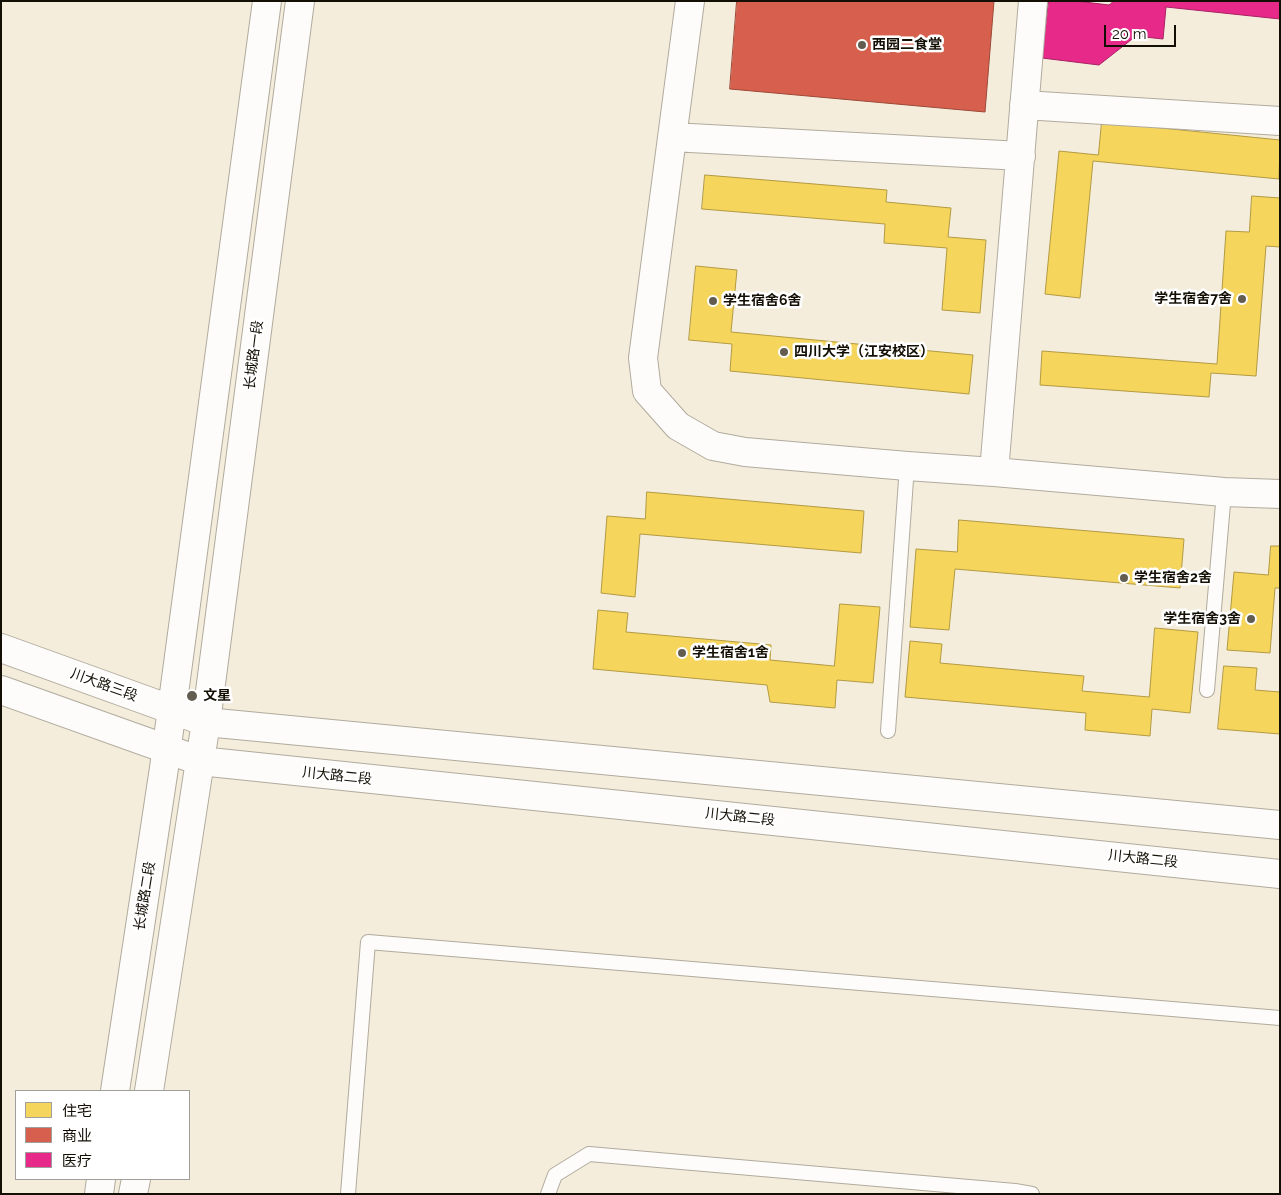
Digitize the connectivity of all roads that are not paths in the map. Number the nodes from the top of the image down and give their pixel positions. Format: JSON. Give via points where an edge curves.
{"nodes":[{"id":1,"x":267,"y":1,"type":"edge"},
{"id":2,"x":300,"y":1,"type":"edge"},
{"id":3,"x":690,"y":1,"type":"edge"},
{"id":4,"x":1033,"y":1,"type":"edge"},
{"id":5,"x":1024,"y":105,"type":"junction"},
{"id":6,"x":1280,"y":120,"type":"edge"},
{"id":7,"x":672,"y":137,"type":"junction"},
{"id":8,"x":1021,"y":156,"type":"junction"},
{"id":9,"x":907,"y":466,"type":"junction"},
{"id":10,"x":994,"y":472,"type":"junction"},
{"id":11,"x":1224,"y":492,"type":"junction"},
{"id":12,"x":1280,"y":494,"type":"edge"},
{"id":13,"x":1,"y":648,"type":"edge"},
{"id":14,"x":1,"y":690,"type":"edge"},
{"id":15,"x":1207,"y":690,"type":"dead end"},
{"id":16,"x":172,"y":705,"type":"junction"},
{"id":17,"x":207,"y":715,"type":"junction"},
{"id":18,"x":888,"y":731,"type":"dead end"},
{"id":19,"x":167,"y":749,"type":"junction"},
{"id":20,"x":200,"y":761,"type":"junction"},
{"id":21,"x":1280,"y":826,"type":"edge"},
{"id":22,"x":1280,"y":874,"type":"edge"},
{"id":23,"x":1280,"y":1018,"type":"edge"},
{"id":24,"x":115,"y":1090,"type":"edge"},
{"id":25,"x":149,"y":1090,"type":"edge"},
{"id":26,"x":102,"y":1180,"type":"edge"},
{"id":27,"x":136,"y":1180,"type":"edge"},
{"id":28,"x":1015,"y":1192,"type":"edge"},
{"id":29,"x":99,"y":1194,"type":"edge"},
{"id":30,"x":134,"y":1194,"type":"edge"},
{"id":31,"x":348,"y":1194,"type":"edge"},
{"id":32,"x":548,"y":1194,"type":"edge"},
{"id":33,"x":1032,"y":1194,"type":"edge"}],
"edges":[{"from":1,"to":16,"type":"main road"},
{"from":2,"to":17,"type":"main road","name":"长城路一段"},
{"from":3,"to":7,"type":"main road"},
{"from":4,"to":5,"type":"main road"},
{"from":5,"to":6,"type":"main road"},
{"from":5,"to":8,"type":"main road"},
{"from":7,"to":8,"type":"main road"},
{"from":7,"to":9,"type":"main road","via":[[643,358],[647,391],[678,426],[713,446],[744,452]]},
{"from":8,"to":10,"type":"main road"},
{"from":9,"to":10,"type":"main road"},
{"from":9,"to":18,"type":"lane"},
{"from":10,"to":11,"type":"main road"},
{"from":11,"to":12,"type":"main road"},
{"from":11,"to":15,"type":"lane"},
{"from":13,"to":16,"type":"main road","name":"川大路三段"},
{"from":14,"to":19,"type":"main road"},
{"from":16,"to":17,"type":"main road","name":"川大路三段"},
{"from":16,"to":19,"type":"main road","name":"长城路二段"},
{"from":17,"to":20,"type":"main road"},
{"from":17,"to":21,"type":"main road"},
{"from":19,"to":20,"type":"main road"},
{"from":19,"to":24,"type":"main road","name":"长城路二段"},
{"from":20,"to":22,"type":"main road","name":"川大路二段"},
{"from":20,"to":25,"type":"main road"},
{"from":23,"to":31,"type":"lane","via":[[368,942]]},
{"from":26,"to":29,"type":"main road"},
{"from":27,"to":30,"type":"main road"},
{"from":28,"to":32,"type":"lane","via":[[589,1154],[555,1176]]},
{"from":28,"to":33,"type":"lane"}]}
